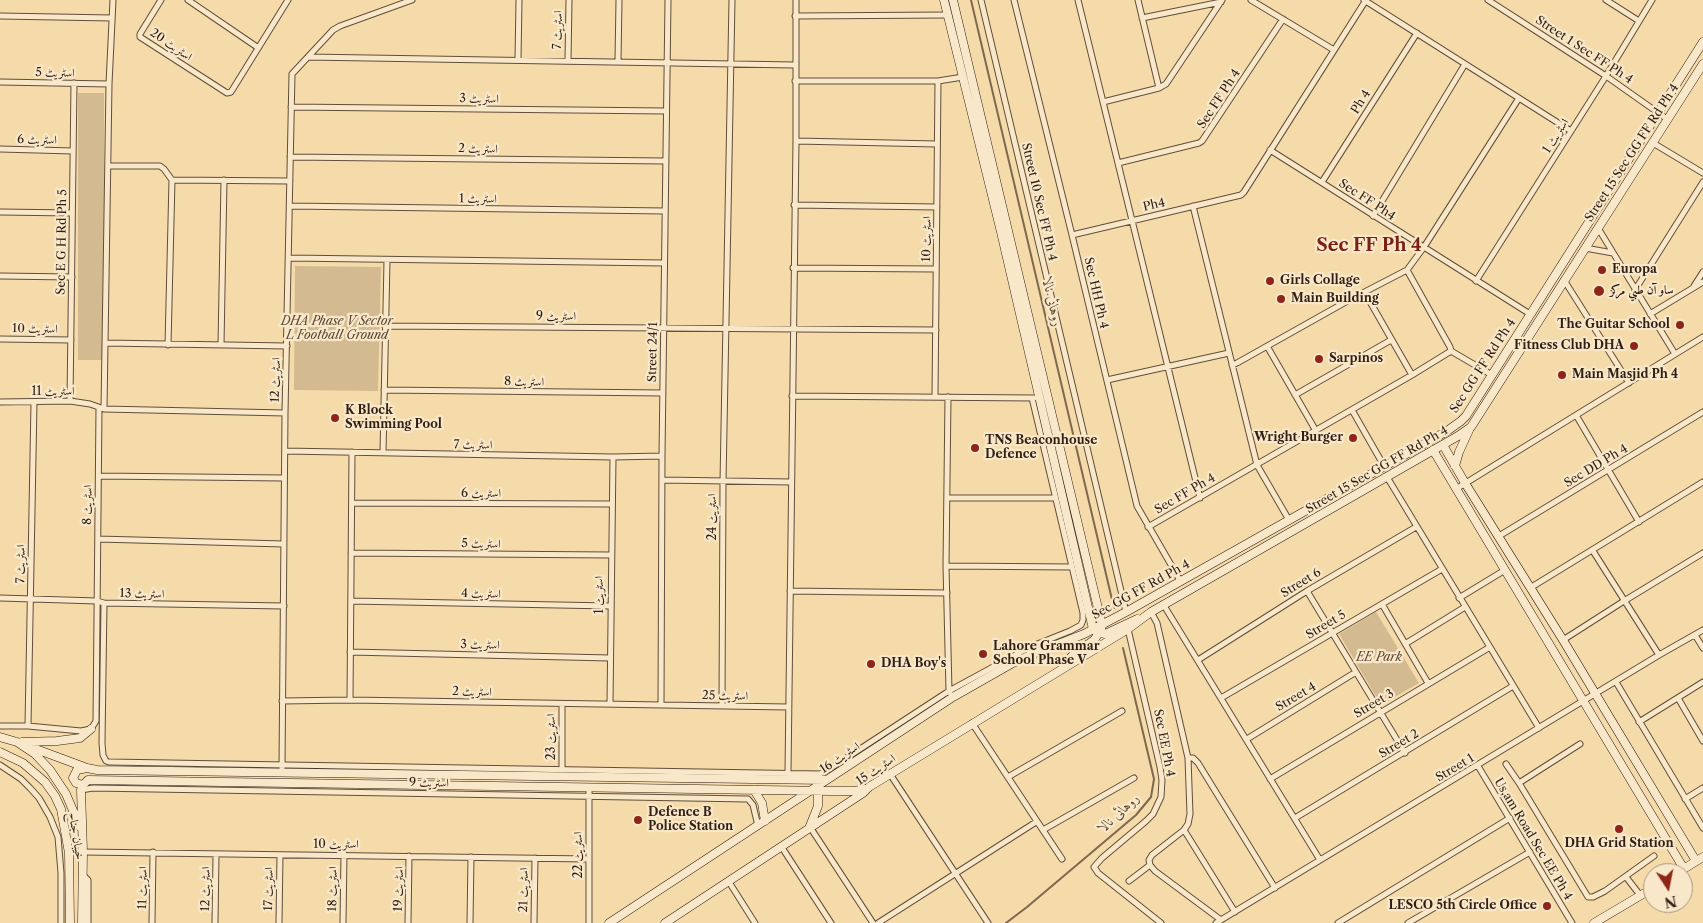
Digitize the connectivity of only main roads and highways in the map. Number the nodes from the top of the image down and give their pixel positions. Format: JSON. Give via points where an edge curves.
{"nodes":[{"id":1,"x":944,"y":0,"type":"edge"},
{"id":2,"x":954,"y":0,"type":"edge"},
{"id":3,"x":1703,"y":42,"type":"edge"},
{"id":4,"x":1703,"y":64,"type":"edge"},
{"id":5,"x":1574,"y":246,"type":"junction"},
{"id":6,"x":1584,"y":250,"type":"junction"},
{"id":7,"x":1471,"y":427,"type":"junction"},
{"id":8,"x":1443,"y":445,"type":"junction"},
{"id":9,"x":1433,"y":450,"type":"junction"},
{"id":10,"x":1455,"y":466,"type":"junction"},
{"id":11,"x":1141,"y":618,"type":"junction"},
{"id":12,"x":1102,"y":624,"type":"junction"},
{"id":13,"x":1096,"y":631,"type":"junction"},
{"id":14,"x":1104,"y":643,"type":"joint"},
{"id":15,"x":1057,"y":671,"type":"junction"},
{"id":16,"x":91,"y":729,"type":"road end"},
{"id":17,"x":0,"y":737,"type":"edge"},
{"id":18,"x":18,"y":742,"type":"junction"},
{"id":19,"x":0,"y":752,"type":"edge"},
{"id":20,"x":86,"y":768,"type":"junction"},
{"id":21,"x":808,"y":781,"type":"junction"},
{"id":22,"x":826,"y":781,"type":"junction"},
{"id":23,"x":82,"y":787,"type":"junction"},
{"id":24,"x":869,"y":787,"type":"junction"},
{"id":25,"x":754,"y":790,"type":"junction"},
{"id":26,"x":815,"y":790,"type":"junction"},
{"id":27,"x":827,"y":791,"type":"junction"},
{"id":28,"x":761,"y":824,"type":"junction"},
{"id":29,"x":810,"y":827,"type":"junction"},
{"id":30,"x":82,"y":832,"type":"junction"},
{"id":31,"x":1700,"y":859,"type":"edge"},
{"id":32,"x":1676,"y":863,"type":"edge"},
{"id":33,"x":1643,"y":893,"type":"edge"},
{"id":34,"x":678,"y":919,"type":"edge"},
{"id":35,"x":70,"y":923,"type":"edge"},
{"id":36,"x":82,"y":923,"type":"edge"},
{"id":37,"x":609,"y":923,"type":"edge"},
{"id":38,"x":665,"y":923,"type":"edge"},
{"id":39,"x":1594,"y":923,"type":"edge"}],
"edges":[{"from":1,"to":13,"type":"main road","via":[[1054,479]]},
{"from":2,"to":12,"type":"main road"},
{"from":3,"to":5,"type":"main road","name":"Sec GG FF Rd Ph 4"},
{"from":4,"to":6,"type":"main road","name":"Street 15 Sec GG FF Rd Ph 4"},
{"from":5,"to":6,"type":"main road"},
{"from":5,"to":12,"type":"main road","name":"Sec GG FF Rd Ph 4","via":[[1461,421]]},
{"from":6,"to":7,"type":"main road","name":"Street 15 Sec GG FF Rd Ph 4"},
{"from":7,"to":8,"type":"main road","name":"Street 15 Sec GG FF Rd Ph 4"},
{"from":7,"to":10,"type":"main road"},
{"from":8,"to":9,"type":"main road","name":"Street 15 Sec GG FF Rd Ph 4"},
{"from":8,"to":10,"type":"main road"},
{"from":9,"to":11,"type":"main road","name":"Street 15 Sec GG FF Rd Ph 4"},
{"from":9,"to":32,"type":"main road","via":[[1584,701]]},
{"from":10,"to":31,"type":"main road"},
{"from":11,"to":13,"type":"main road","via":[[1108,633]]},
{"from":11,"to":14,"type":"main road","name":"Street 15 Sec GG FF Rd Ph 4"},
{"from":12,"to":13,"type":"main road","name":"Sec GG FF Rd Ph 4"},
{"from":13,"to":15,"type":"main road","via":[[1092,642],[1072,655]]},
{"from":13,"to":22,"type":"main road","name":"اسٹریٹ 16","via":[[1024,658],[951,694],[844,764]]},
{"from":14,"to":15,"type":"main road","name":"اسٹریٹ 15"},
{"from":15,"to":24,"type":"main road","name":"اسٹریٹ 15"},
{"from":16,"to":18,"type":"main road","via":[[80,738]]},
{"from":17,"to":18,"type":"main road","name":"خیبان جناح"},
{"from":18,"to":20,"type":"main road"},
{"from":18,"to":30,"type":"main road","name":"خیبان جناح","via":[[35,754],[57,780]]},
{"from":19,"to":35,"type":"main road","name":"خیبان جناح","via":[[45,782],[61,809],[67,835]]},
{"from":20,"to":21,"type":"main road","via":[[282,769]]},
{"from":20,"to":23,"type":"main road","name":"خیبان جناح","via":[[76,770],[73,778]]},
{"from":21,"to":22,"type":"main road"},
{"from":21,"to":26,"type":"main road"},
{"from":22,"to":26,"type":"main road","name":"اسٹریٹ 16"},
{"from":22,"to":27,"type":"main road"},
{"from":23,"to":25,"type":"main road","via":[[94,779]]},
{"from":23,"to":30,"type":"main road","name":"خیبان جناح"},
{"from":24,"to":27,"type":"main road","via":[[854,791]]},
{"from":24,"to":29,"type":"main road","name":"اسٹریٹ 15"},
{"from":25,"to":26,"type":"main road"},
{"from":25,"to":28,"type":"main road","via":[[762,803]]},
{"from":26,"to":27,"type":"main road"},
{"from":26,"to":28,"type":"main road","name":"اسٹریٹ 16"},
{"from":26,"to":29,"type":"main road","via":[[818,806]]},
{"from":28,"to":37,"type":"main road","name":"اسٹریٹ 16"},
{"from":29,"to":34,"type":"main road","name":"اسٹریٹ 15"},
{"from":30,"to":36,"type":"main road","name":"خیبان جناح"},
{"from":33,"to":39,"type":"main road"},
{"from":34,"to":38,"type":"main road","name":"اسٹریٹ 15"}]}
